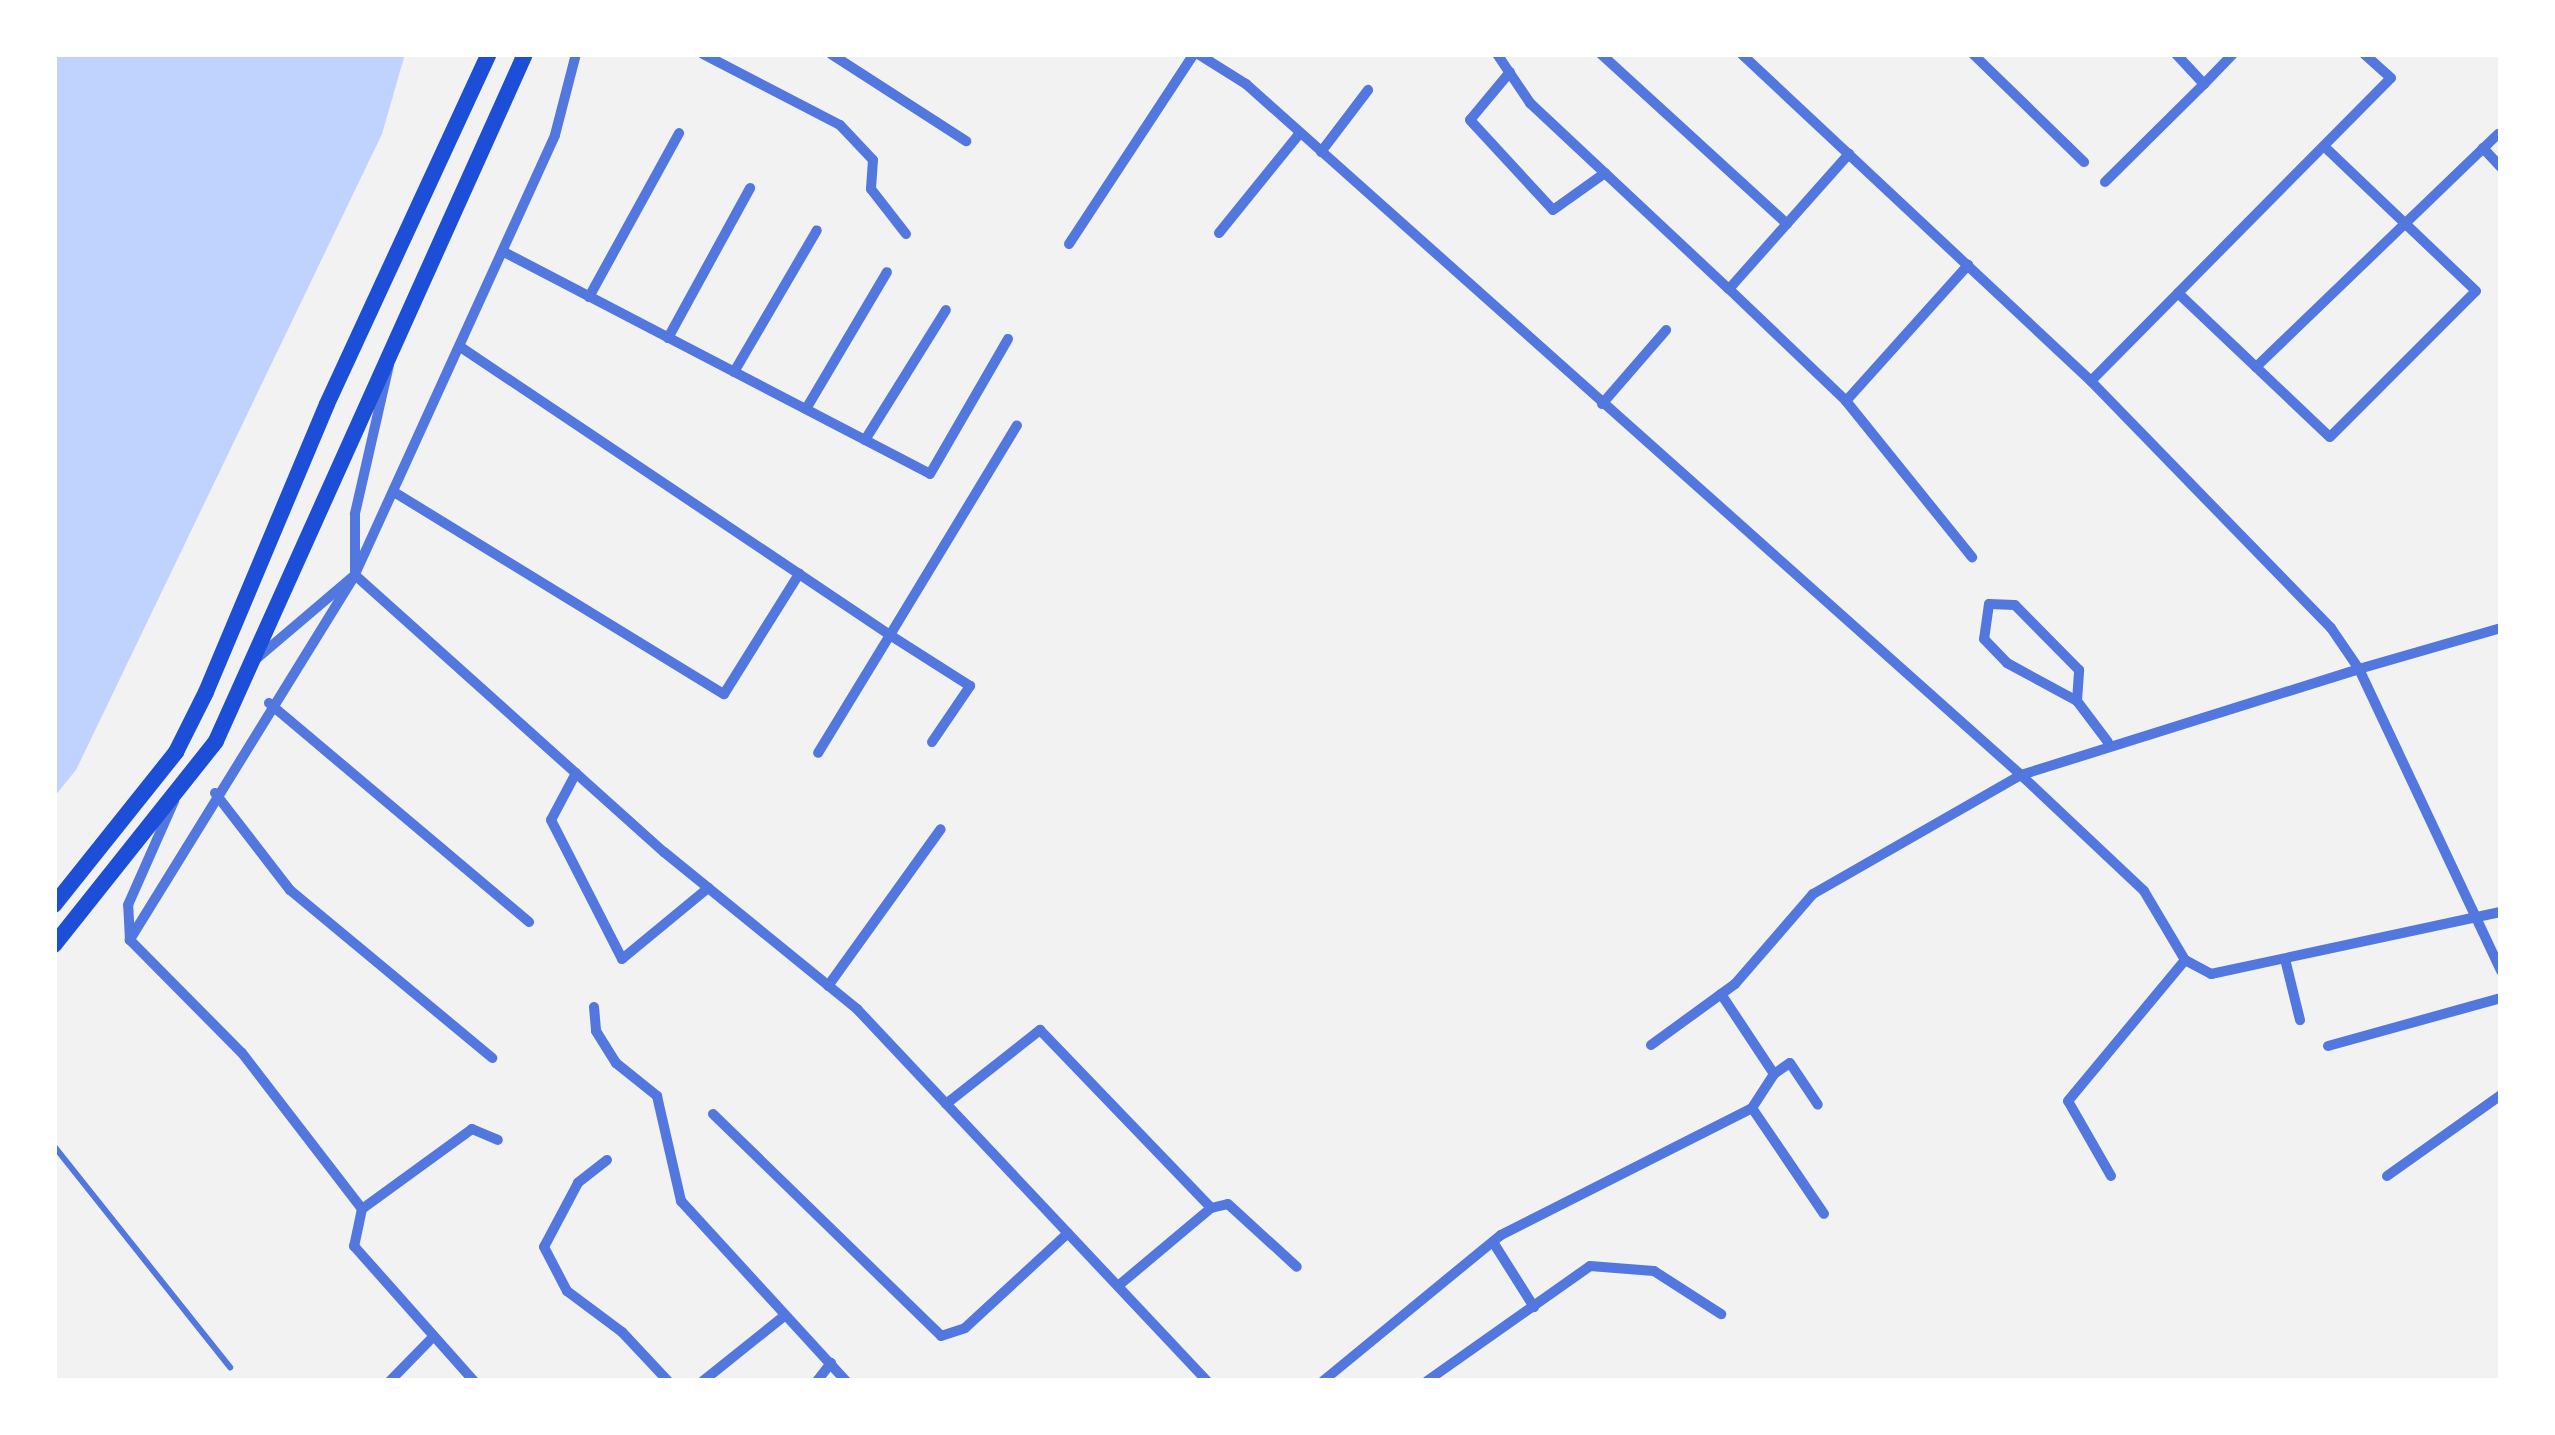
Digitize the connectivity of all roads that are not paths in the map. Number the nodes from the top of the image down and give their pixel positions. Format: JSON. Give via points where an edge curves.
{"nodes":[{"id":1,"x":489,"y":54,"type":"edge"},
{"id":2,"x":524,"y":54,"type":"edge"},
{"id":3,"x":576,"y":54,"type":"edge"},
{"id":4,"x":703,"y":54,"type":"edge"},
{"id":5,"x":831,"y":54,"type":"edge"},
{"id":6,"x":1196,"y":54,"type":"edge"},
{"id":7,"x":1497,"y":54,"type":"edge"},
{"id":8,"x":1601,"y":54,"type":"edge"},
{"id":9,"x":1742,"y":54,"type":"edge"},
{"id":10,"x":1973,"y":54,"type":"edge"},
{"id":11,"x":2176,"y":54,"type":"edge"},
{"id":12,"x":2233,"y":54,"type":"edge"},
{"id":13,"x":2364,"y":54,"type":"edge"},
{"id":14,"x":1510,"y":73,"type":"junction"},
{"id":15,"x":2204,"y":84,"type":"junction"},
{"id":16,"x":1368,"y":90,"type":"dead end"},
{"id":17,"x":679,"y":133,"type":"dead end"},
{"id":18,"x":1300,"y":134,"type":"junction"},
{"id":19,"x":2498,"y":134,"type":"edge"},
{"id":20,"x":966,"y":141,"type":"dead end"},
{"id":21,"x":2324,"y":146,"type":"junction"},
{"id":22,"x":2483,"y":148,"type":"junction"},
{"id":23,"x":1321,"y":152,"type":"junction"},
{"id":24,"x":1849,"y":154,"type":"junction"},
{"id":25,"x":2084,"y":162,"type":"dead end"},
{"id":26,"x":2501,"y":167,"type":"edge"},
{"id":27,"x":1605,"y":173,"type":"junction"},
{"id":28,"x":2105,"y":182,"type":"dead end"},
{"id":29,"x":750,"y":188,"type":"dead end"},
{"id":30,"x":1787,"y":224,"type":"junction"},
{"id":31,"x":2405,"y":224,"type":"junction"},
{"id":32,"x":817,"y":230,"type":"dead end"},
{"id":33,"x":1219,"y":233,"type":"dead end"},
{"id":34,"x":907,"y":234,"type":"dead end"},
{"id":35,"x":1069,"y":244,"type":"dead end"},
{"id":36,"x":504,"y":252,"type":"junction"},
{"id":37,"x":1968,"y":265,"type":"junction"},
{"id":38,"x":887,"y":272,"type":"dead end"},
{"id":39,"x":1729,"y":289,"type":"junction"},
{"id":40,"x":2178,"y":293,"type":"junction"},
{"id":41,"x":590,"y":297,"type":"junction"},
{"id":42,"x":946,"y":310,"type":"dead end"},
{"id":43,"x":369,"y":313,"type":"junction"},
{"id":44,"x":401,"y":325,"type":"junction"},
{"id":45,"x":1666,"y":329,"type":"dead end"},
{"id":46,"x":668,"y":338,"type":"junction"},
{"id":47,"x":1008,"y":339,"type":"dead end"},
{"id":48,"x":462,"y":347,"type":"junction"},
{"id":49,"x":389,"y":350,"type":"junction"},
{"id":50,"x":2256,"y":367,"type":"junction"},
{"id":51,"x":734,"y":372,"type":"junction"},
{"id":52,"x":2092,"y":381,"type":"junction"},
{"id":53,"x":1846,"y":400,"type":"junction"},
{"id":54,"x":1602,"y":404,"type":"junction"},
{"id":55,"x":806,"y":410,"type":"junction"},
{"id":56,"x":1017,"y":425,"type":"dead end"},
{"id":57,"x":865,"y":440,"type":"junction"},
{"id":58,"x":394,"y":492,"type":"junction"},
{"id":59,"x":1972,"y":557,"type":"dead end"},
{"id":60,"x":799,"y":574,"type":"junction"},
{"id":61,"x":355,"y":575,"type":"junction"},
{"id":62,"x":2501,"y":628,"type":"edge"},
{"id":63,"x":890,"y":635,"type":"junction"},
{"id":64,"x":252,"y":662,"type":"junction"},
{"id":65,"x":2359,"y":669,"type":"junction"},
{"id":66,"x":2077,"y":701,"type":"junction"},
{"id":67,"x":269,"y":703,"type":"junction"},
{"id":68,"x":932,"y":742,"type":"dead end"},
{"id":69,"x":2108,"y":742,"type":"junction"},
{"id":70,"x":818,"y":753,"type":"dead end"},
{"id":71,"x":164,"y":766,"type":"junction"},
{"id":72,"x":576,"y":773,"type":"junction"},
{"id":73,"x":2021,"y":775,"type":"junction"},
{"id":74,"x":190,"y":780,"type":"junction"},
{"id":75,"x":215,"y":793,"type":"junction"},
{"id":76,"x":173,"y":801,"type":"junction"},
{"id":77,"x":940,"y":829,"type":"dead end"},
{"id":78,"x":708,"y":888,"type":"junction"},
{"id":79,"x":54,"y":905,"type":"edge"},
{"id":80,"x":2501,"y":912,"type":"edge"},
{"id":81,"x":2478,"y":920,"type":"junction"},
{"id":82,"x":529,"y":922,"type":"dead end"},
{"id":83,"x":130,"y":940,"type":"junction"},
{"id":84,"x":54,"y":945,"type":"edge"},
{"id":85,"x":2284,"y":959,"type":"junction"},
{"id":86,"x":2185,"y":960,"type":"junction"},
{"id":87,"x":2501,"y":971,"type":"edge"},
{"id":88,"x":828,"y":986,"type":"junction"},
{"id":89,"x":1721,"y":994,"type":"junction"},
{"id":90,"x":2501,"y":998,"type":"edge"},
{"id":91,"x":594,"y":1006,"type":"dead end"},
{"id":92,"x":2300,"y":1020,"type":"dead end"},
{"id":93,"x":1651,"y":1045,"type":"dead end"},
{"id":94,"x":2328,"y":1046,"type":"dead end"},
{"id":95,"x":492,"y":1058,"type":"dead end"},
{"id":96,"x":1774,"y":1074,"type":"junction"},
{"id":97,"x":2501,"y":1095,"type":"edge"},
{"id":98,"x":946,"y":1104,"type":"junction"},
{"id":99,"x":1818,"y":1105,"type":"dead end"},
{"id":100,"x":1752,"y":1108,"type":"junction"},
{"id":101,"x":713,"y":1114,"type":"dead end"},
{"id":102,"x":498,"y":1139,"type":"dead end"},
{"id":103,"x":54,"y":1146,"type":"edge"},
{"id":104,"x":607,"y":1160,"type":"dead end"},
{"id":105,"x":2386,"y":1176,"type":"dead end"},
{"id":106,"x":2110,"y":1177,"type":"dead end"},
{"id":107,"x":1211,"y":1208,"type":"junction"},
{"id":108,"x":362,"y":1209,"type":"junction"},
{"id":109,"x":1824,"y":1214,"type":"dead end"},
{"id":110,"x":1068,"y":1233,"type":"junction"},
{"id":111,"x":1493,"y":1242,"type":"junction"},
{"id":112,"x":1297,"y":1267,"type":"dead end"},
{"id":113,"x":1118,"y":1286,"type":"junction"},
{"id":114,"x":1534,"y":1306,"type":"junction"},
{"id":115,"x":1720,"y":1314,"type":"dead end"},
{"id":116,"x":783,"y":1317,"type":"junction"},
{"id":117,"x":433,"y":1337,"type":"junction"},
{"id":118,"x":832,"y":1363,"type":"junction"},
{"id":119,"x":230,"y":1367,"type":"dead end"},
{"id":120,"x":390,"y":1381,"type":"edge"},
{"id":121,"x":474,"y":1381,"type":"edge"},
{"id":122,"x":668,"y":1381,"type":"edge"},
{"id":123,"x":703,"y":1381,"type":"edge"},
{"id":124,"x":817,"y":1381,"type":"edge"},
{"id":125,"x":846,"y":1381,"type":"edge"},
{"id":126,"x":1208,"y":1381,"type":"edge"},
{"id":127,"x":1322,"y":1381,"type":"edge"},
{"id":128,"x":1427,"y":1381,"type":"edge"}],
"edges":[{"from":1,"to":43,"type":"main road"},
{"from":2,"to":44,"type":"main road","via":[[470,190]]},
{"from":3,"to":36,"type":"street","via":[[555,135]]},
{"from":4,"to":34,"type":"street","via":[[840,125],[873,160],[871,189]]},
{"from":5,"to":20,"type":"street"},
{"from":6,"to":18,"type":"street"},
{"from":6,"to":35,"type":"street"},
{"from":7,"to":14,"type":"street"},
{"from":8,"to":30,"type":"street"},
{"from":9,"to":24,"type":"street"},
{"from":10,"to":25,"type":"street"},
{"from":11,"to":15,"type":"street"},
{"from":12,"to":15,"type":"street"},
{"from":13,"to":21,"type":"street","via":[[2391,78]]},
{"from":14,"to":27,"type":"street","via":[[1530,103]]},
{"from":14,"to":27,"type":"street","via":[[1471,120],[1552,210]]},
{"from":15,"to":28,"type":"street"},
{"from":16,"to":23,"type":"street"},
{"from":17,"to":41,"type":"street"},
{"from":18,"to":23,"type":"street"},
{"from":18,"to":33,"type":"street"},
{"from":19,"to":22,"type":"street"},
{"from":21,"to":31,"type":"street"},
{"from":21,"to":40,"type":"street"},
{"from":22,"to":26,"type":"street"},
{"from":22,"to":31,"type":"street"},
{"from":23,"to":54,"type":"street"},
{"from":24,"to":30,"type":"street"},
{"from":24,"to":37,"type":"street"},
{"from":27,"to":39,"type":"street"},
{"from":29,"to":46,"type":"street"},
{"from":30,"to":39,"type":"street"},
{"from":31,"to":50,"type":"street"},
{"from":31,"to":50,"type":"street","via":[[2476,291],[2330,436]]},
{"from":32,"to":51,"type":"street"},
{"from":36,"to":41,"type":"street"},
{"from":36,"to":48,"type":"street"},
{"from":37,"to":52,"type":"street"},
{"from":37,"to":53,"type":"street"},
{"from":38,"to":55,"type":"street"},
{"from":39,"to":53,"type":"street"},
{"from":40,"to":50,"type":"street"},
{"from":40,"to":52,"type":"street"},
{"from":41,"to":46,"type":"street"},
{"from":42,"to":57,"type":"street"},
{"from":43,"to":44,"type":"main road"},
{"from":43,"to":71,"type":"main road","via":[[206,692]]},
{"from":44,"to":49,"type":"main road"},
{"from":45,"to":54,"type":"street"},
{"from":46,"to":51,"type":"street"},
{"from":47,"to":57,"type":"street","via":[[930,474]]},
{"from":48,"to":58,"type":"street"},
{"from":48,"to":60,"type":"street"},
{"from":49,"to":61,"type":"street","via":[[388,389],[355,514]]},
{"from":49,"to":64,"type":"main road"},
{"from":51,"to":55,"type":"street"},
{"from":52,"to":65,"type":"street","via":[[2331,628]]},
{"from":53,"to":59,"type":"street"},
{"from":54,"to":73,"type":"street"},
{"from":55,"to":57,"type":"street"},
{"from":56,"to":63,"type":"street"},
{"from":58,"to":60,"type":"street","via":[[724,694]]},
{"from":58,"to":61,"type":"street"},
{"from":60,"to":63,"type":"street"},
{"from":61,"to":64,"type":"street"},
{"from":61,"to":67,"type":"street"},
{"from":61,"to":72,"type":"street"},
{"from":62,"to":65,"type":"street"},
{"from":63,"to":68,"type":"street","via":[[970,686]]},
{"from":63,"to":70,"type":"street"},
{"from":64,"to":74,"type":"main road"},
{"from":65,"to":69,"type":"street"},
{"from":65,"to":81,"type":"street"},
{"from":66,"to":66,"type":"street","via":[[2007,663],[1984,639],[1989,604],[2015,605],[2079,670]]},
{"from":66,"to":69,"type":"street"},
{"from":67,"to":75,"type":"street"},
{"from":67,"to":82,"type":"street"},
{"from":69,"to":73,"type":"street"},
{"from":71,"to":74,"type":"main road"},
{"from":71,"to":79,"type":"main road"},
{"from":72,"to":78,"type":"street"},
{"from":72,"to":78,"type":"street","via":[[550,820],[622,959]]},
{"from":73,"to":86,"type":"street","via":[[2144,891]]},
{"from":73,"to":89,"type":"street","via":[[1813,894]]},
{"from":74,"to":76,"type":"main road"},
{"from":75,"to":83,"type":"street"},
{"from":75,"to":95,"type":"street","via":[[290,890],[341,939]]},
{"from":76,"to":83,"type":"street","via":[[128,905]]},
{"from":76,"to":84,"type":"main road"},
{"from":77,"to":88,"type":"street"},
{"from":78,"to":88,"type":"street"},
{"from":80,"to":81,"type":"street"},
{"from":81,"to":85,"type":"street"},
{"from":81,"to":87,"type":"street"},
{"from":83,"to":108,"type":"street","via":[[242,1053]]},
{"from":85,"to":86,"type":"street","via":[[2211,974]]},
{"from":85,"to":92,"type":"street"},
{"from":86,"to":106,"type":"street","via":[[2068,1101]]},
{"from":88,"to":98,"type":"street"},
{"from":89,"to":93,"type":"street"},
{"from":89,"to":96,"type":"street"},
{"from":90,"to":94,"type":"street"},
{"from":91,"to":116,"type":"street","via":[[596,1031],[616,1063],[657,1096],[681,1201]]},
{"from":96,"to":99,"type":"street","via":[[1790,1063]]},
{"from":96,"to":100,"type":"street"},
{"from":97,"to":105,"type":"street"},
{"from":98,"to":107,"type":"street","via":[[1040,1030]]},
{"from":98,"to":110,"type":"street"},
{"from":100,"to":109,"type":"street"},
{"from":100,"to":111,"type":"street"},
{"from":101,"to":110,"type":"street","via":[[941,1336],[965,1328]]},
{"from":102,"to":108,"type":"street","via":[[472,1130]]},
{"from":103,"to":119,"type":"lane"},
{"from":104,"to":122,"type":"street","via":[[578,1183],[544,1247],[567,1291]]},
{"from":107,"to":112,"type":"street","via":[[1228,1204]]},
{"from":107,"to":113,"type":"street"},
{"from":108,"to":117,"type":"street","via":[[354,1246]]},
{"from":110,"to":113,"type":"street"},
{"from":111,"to":114,"type":"street"},
{"from":111,"to":127,"type":"street"},
{"from":113,"to":126,"type":"street"},
{"from":114,"to":115,"type":"street","via":[[1591,1266],[1654,1270]]},
{"from":114,"to":128,"type":"street"},
{"from":116,"to":118,"type":"street"},
{"from":116,"to":123,"type":"street"},
{"from":117,"to":120,"type":"street"},
{"from":117,"to":121,"type":"street"},
{"from":118,"to":124,"type":"street"},
{"from":118,"to":125,"type":"street"}]}
